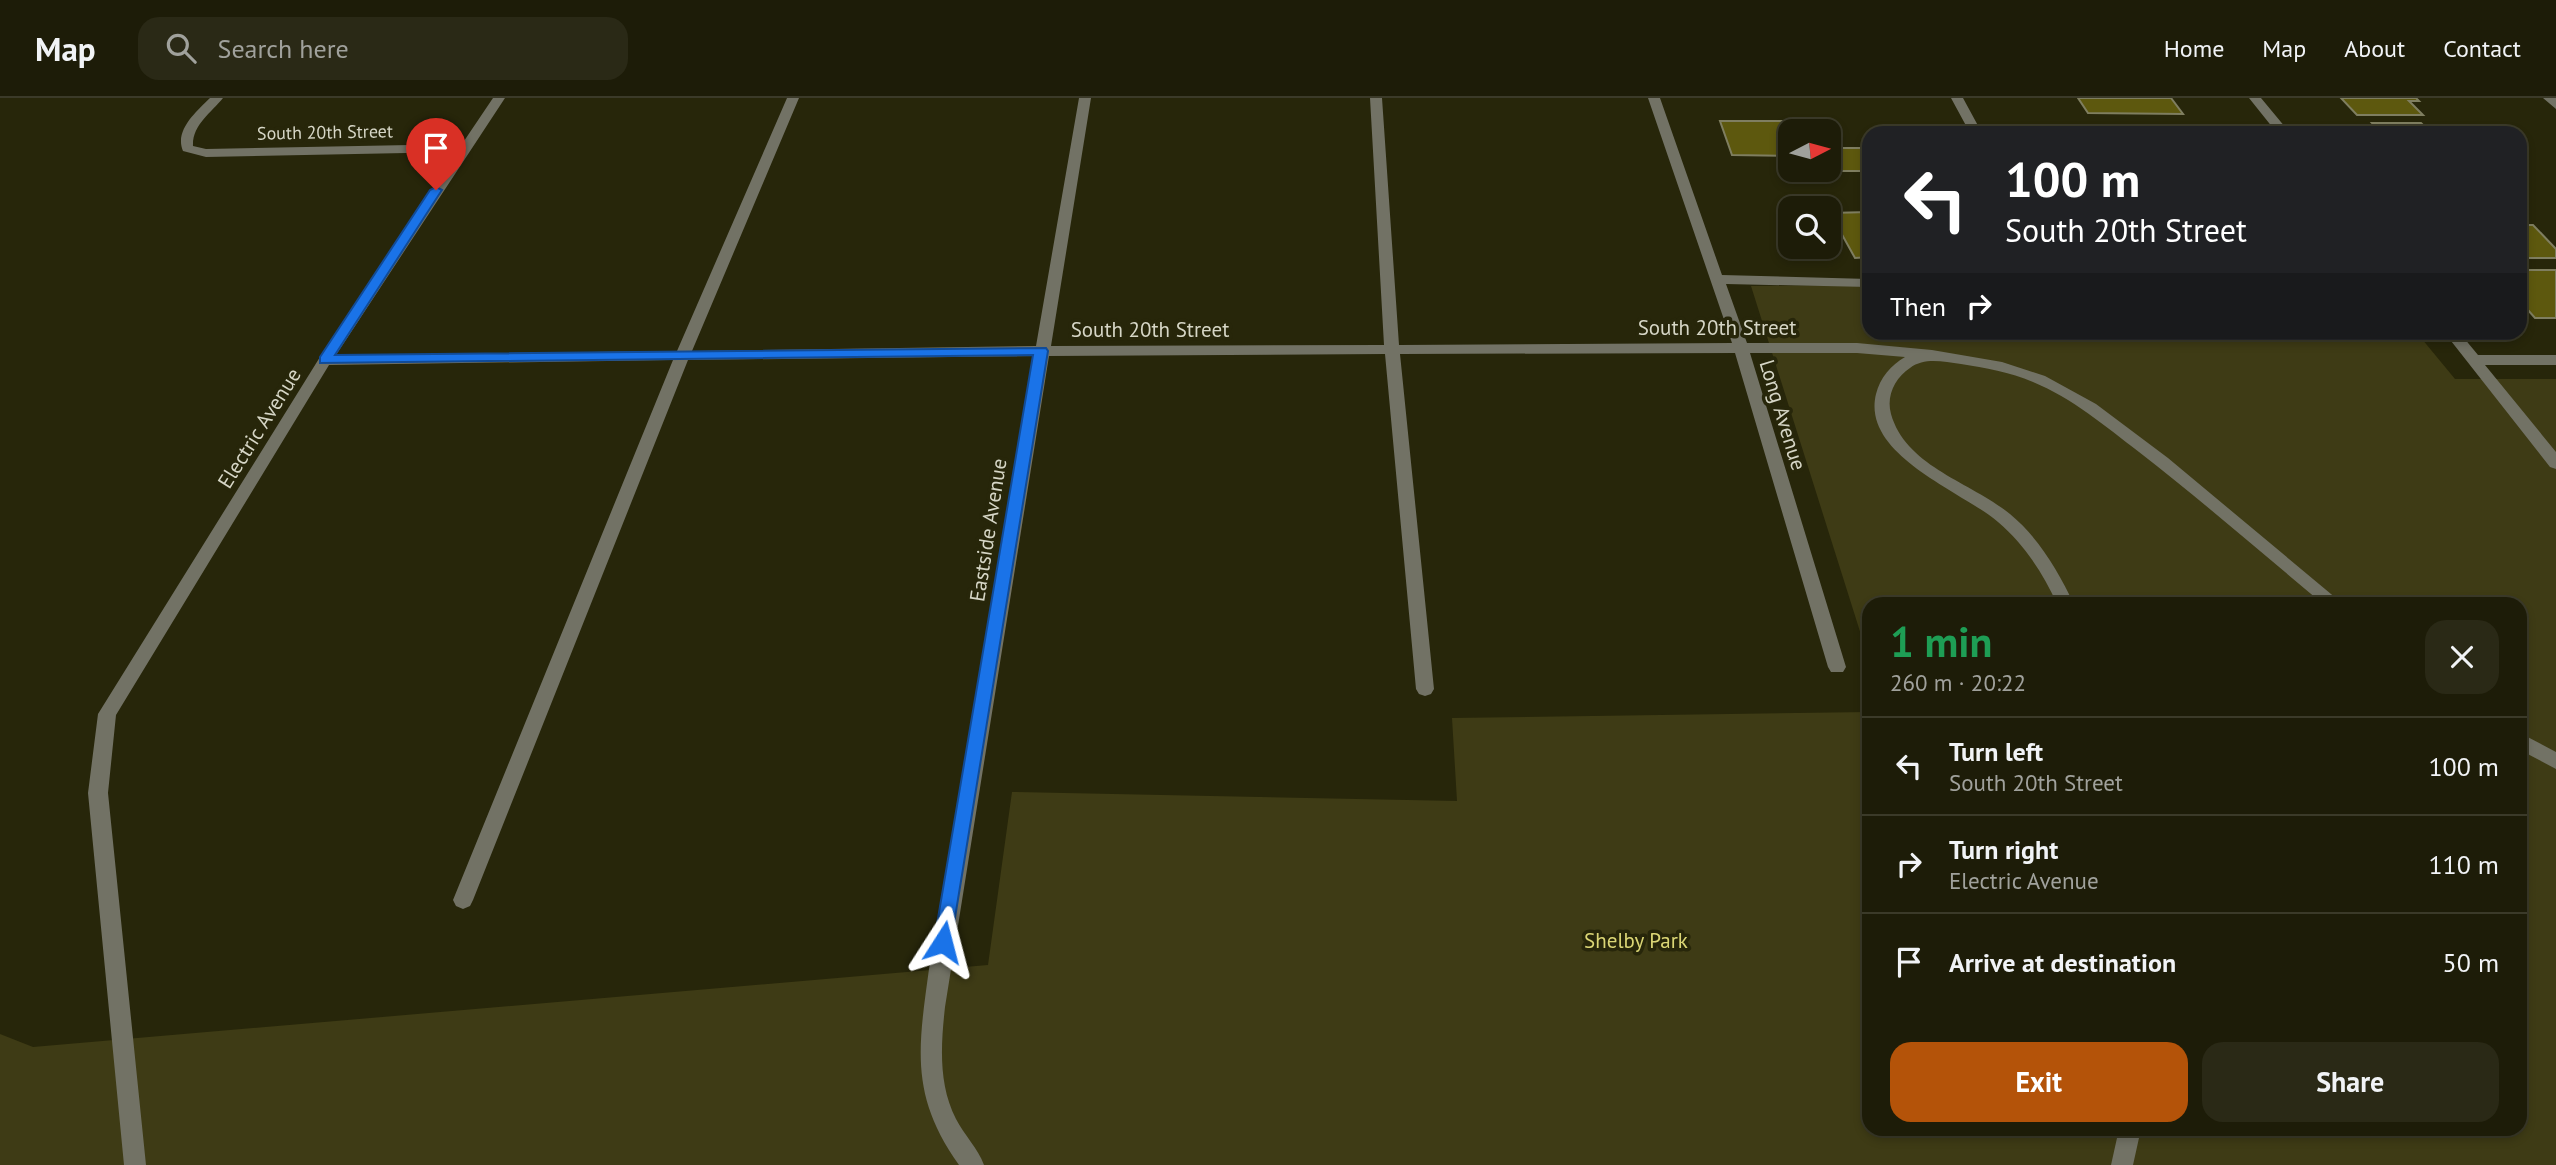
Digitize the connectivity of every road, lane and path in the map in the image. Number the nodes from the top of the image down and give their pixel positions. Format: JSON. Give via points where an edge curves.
{"nodes":[{"id":1,"x":216,"y":98,"type":"edge"},
{"id":2,"x":499,"y":98,"type":"edge"},
{"id":3,"x":793,"y":98,"type":"edge"},
{"id":4,"x":1084,"y":98,"type":"edge"},
{"id":5,"x":1376,"y":98,"type":"edge"},
{"id":6,"x":1654,"y":98,"type":"edge"},
{"id":7,"x":1957,"y":98,"type":"edge"},
{"id":8,"x":2255,"y":98,"type":"edge"},
{"id":9,"x":2549,"y":98,"type":"edge"},
{"id":10,"x":2556,"y":105,"type":"edge"},
{"id":11,"x":1972,"y":126,"type":"edge"},
{"id":12,"x":2278,"y":126,"type":"edge"},
{"id":13,"x":464,"y":148,"type":"junction"},
{"id":14,"x":1717,"y":279,"type":"junction"},
{"id":15,"x":1862,"y":283,"type":"edge"},
{"id":16,"x":2458,"y":340,"type":"edge"},
{"id":17,"x":1741,"y":348,"type":"junction"},
{"id":18,"x":1392,"y":349,"type":"junction"},
{"id":19,"x":1041,"y":351,"type":"junction"},
{"id":20,"x":683,"y":355,"type":"junction"},
{"id":21,"x":1932,"y":355,"type":"junction"},
{"id":22,"x":325,"y":360,"type":"junction"},
{"id":23,"x":2474,"y":360,"type":"junction"},
{"id":24,"x":2556,"y":360,"type":"edge"},
{"id":25,"x":2556,"y":463,"type":"edge"},
{"id":26,"x":2062,"y":597,"type":"edge"},
{"id":27,"x":2327,"y":597,"type":"edge"},
{"id":28,"x":1838,"y":667,"type":"dead end"},
{"id":29,"x":1425,"y":690,"type":"dead end"},
{"id":30,"x":2527,"y":745,"type":"edge"},
{"id":31,"x":2556,"y":761,"type":"edge"},
{"id":32,"x":463,"y":900,"type":"dead end"},
{"id":33,"x":2128,"y":1136,"type":"edge"},
{"id":34,"x":135,"y":1165,"type":"edge"},
{"id":35,"x":974,"y":1165,"type":"edge"},
{"id":36,"x":2122,"y":1165,"type":"edge"}],
"edges":[{"from":1,"to":13,"type":"street","name":"South 20th Street","via":[[193,124],[185,141],[187,148],[206,153]]},
{"from":2,"to":13,"type":"street","name":"Electric Avenue"},
{"from":3,"to":20,"type":"street"},
{"from":4,"to":19,"type":"street","name":"Eastside Avenue"},
{"from":5,"to":18,"type":"street"},
{"from":6,"to":14,"type":"street","name":"Long Avenue"},
{"from":7,"to":11,"type":"street"},
{"from":8,"to":12,"type":"street"},
{"from":9,"to":10,"type":"street"},
{"from":13,"to":22,"type":"street","name":"Electric Avenue"},
{"from":14,"to":15,"type":"street"},
{"from":14,"to":17,"type":"street","name":"Long Avenue"},
{"from":16,"to":23,"type":"street"},
{"from":17,"to":18,"type":"street","name":"South 20th Street"},
{"from":17,"to":21,"type":"street","name":"South 20th Street","via":[[1857,348]]},
{"from":17,"to":28,"type":"street","name":"Long Avenue"},
{"from":18,"to":19,"type":"street","name":"South 20th Street"},
{"from":18,"to":29,"type":"street"},
{"from":19,"to":20,"type":"street","name":"South 20th Street"},
{"from":19,"to":35,"type":"street","name":"Eastside Avenue","via":[[930,1043],[932,1081],[943,1118]]},
{"from":20,"to":22,"type":"street","name":"South 20th Street"},
{"from":20,"to":32,"type":"street"},
{"from":21,"to":26,"type":"street","via":[[1916,357],[1889,379],[1882,402],[1889,429],[1919,463],[2004,518],[2048,569]]},
{"from":21,"to":27,"type":"street","name":"South 20th Street","via":[[2014,370],[2059,388],[2179,475]]},
{"from":22,"to":34,"type":"street","name":"Electric Avenue","via":[[107,714],[98,793]]},
{"from":23,"to":24,"type":"street"},
{"from":23,"to":25,"type":"street"},
{"from":30,"to":31,"type":"street"},
{"from":33,"to":36,"type":"street"}]}
